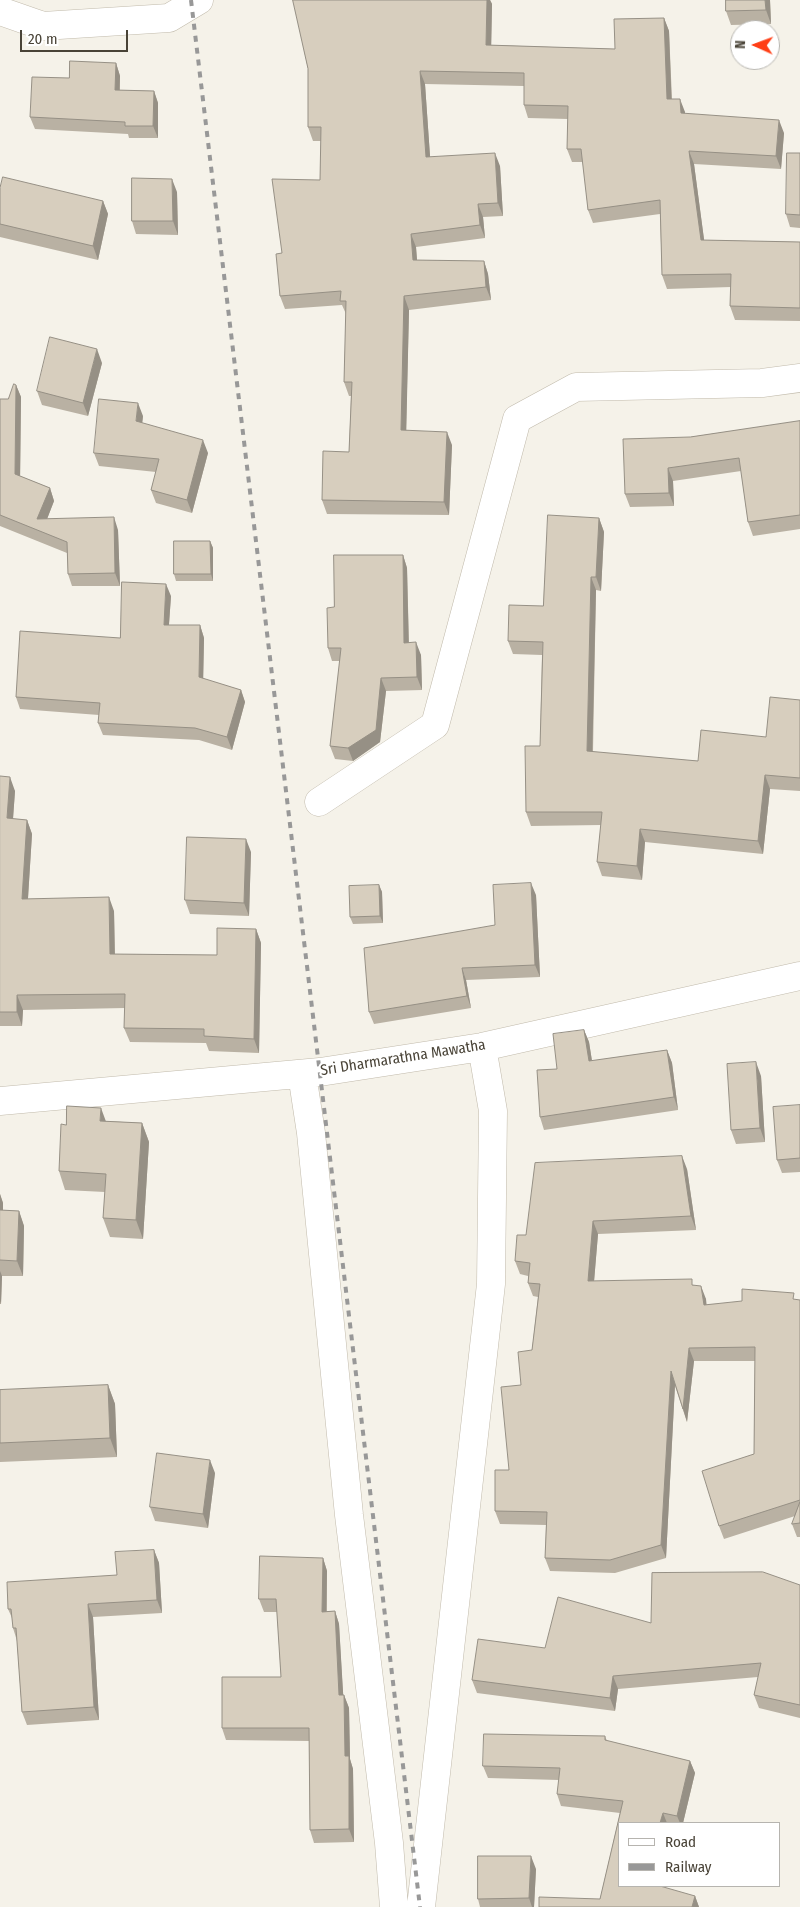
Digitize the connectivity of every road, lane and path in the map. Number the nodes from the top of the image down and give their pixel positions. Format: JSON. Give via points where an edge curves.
{"nodes":[{"id":1,"x":199,"y":0,"type":"edge"},
{"id":2,"x":0,"y":11,"type":"edge"},
{"id":3,"x":800,"y":378,"type":"edge"},
{"id":4,"x":319,"y":802,"type":"dead end"},
{"id":5,"x":800,"y":976,"type":"edge"},
{"id":6,"x":482,"y":1047,"type":"junction"},
{"id":7,"x":302,"y":1074,"type":"junction"},
{"id":8,"x":0,"y":1101,"type":"edge"},
{"id":9,"x":394,"y":1907,"type":"edge"},
{"id":10,"x":421,"y":1907,"type":"edge"}],
"edges":[{"from":1,"to":2,"type":"street","via":[[169,18],[43,26]]},
{"from":3,"to":4,"type":"street","via":[[762,383],[576,387],[517,419],[435,725]]},
{"from":5,"to":6,"type":"street","name":"Sri Dharmarathna Mawatha"},
{"from":6,"to":7,"type":"street","name":"Sri Dharmarathna Mawatha"},
{"from":6,"to":10,"type":"street","via":[[493,1111],[491,1284]]},
{"from":7,"to":8,"type":"street","name":"Sri Dharmarathna Mawatha"},
{"from":7,"to":9,"type":"street","via":[[311,1133],[348,1515],[387,1823]]}]}
